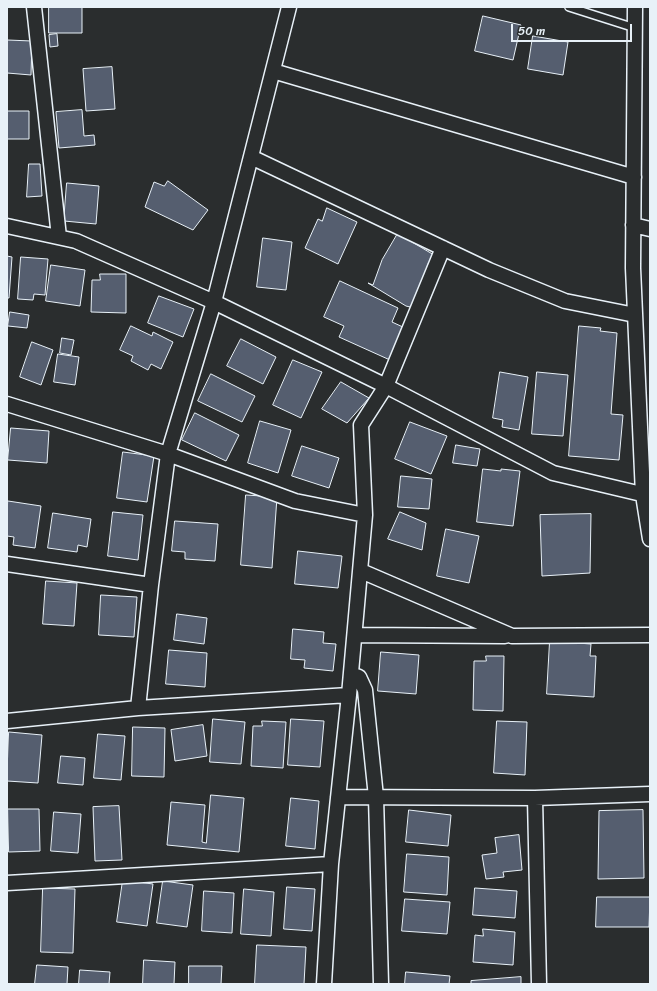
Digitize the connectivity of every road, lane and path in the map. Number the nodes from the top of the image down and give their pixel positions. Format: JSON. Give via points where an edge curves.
{"nodes":[{"id":1,"x":34,"y":7,"type":"edge"},
{"id":2,"x":289,"y":7,"type":"edge"},
{"id":3,"x":568,"y":7,"type":"edge"},
{"id":4,"x":635,"y":7,"type":"edge"},
{"id":5,"x":635,"y":28,"type":"junction"},
{"id":6,"x":273,"y":71,"type":"junction"},
{"id":7,"x":251,"y":157,"type":"junction"},
{"id":8,"x":634,"y":178,"type":"junction"},
{"id":9,"x":633,"y":225,"type":"junction"},
{"id":10,"x":7,"y":226,"type":"edge"},
{"id":11,"x":650,"y":229,"type":"edge"},
{"id":12,"x":60,"y":237,"type":"junction"},
{"id":13,"x":443,"y":248,"type":"junction"},
{"id":14,"x":214,"y":302,"type":"junction"},
{"id":15,"x":635,"y":315,"type":"junction"},
{"id":16,"x":386,"y":386,"type":"junction"},
{"id":17,"x":7,"y":404,"type":"edge"},
{"id":18,"x":168,"y":454,"type":"junction"},
{"id":19,"x":647,"y":496,"type":"edge"},
{"id":20,"x":365,"y":515,"type":"junction"},
{"id":21,"x":650,"y":539,"type":"edge"},
{"id":22,"x":7,"y":564,"type":"edge"},
{"id":23,"x":361,"y":571,"type":"junction"},
{"id":24,"x":151,"y":585,"type":"junction"},
{"id":25,"x":355,"y":635,"type":"junction"},
{"id":26,"x":650,"y":635,"type":"edge"},
{"id":27,"x":512,"y":636,"type":"junction"},
{"id":28,"x":351,"y":674,"type":"junction"},
{"id":29,"x":349,"y":695,"type":"junction"},
{"id":30,"x":138,"y":708,"type":"junction"},
{"id":31,"x":7,"y":721,"type":"edge"},
{"id":32,"x":650,"y":794,"type":"edge"},
{"id":33,"x":338,"y":797,"type":"junction"},
{"id":34,"x":376,"y":798,"type":"junction"},
{"id":35,"x":535,"y":798,"type":"junction"},
{"id":36,"x":331,"y":864,"type":"junction"},
{"id":37,"x":7,"y":883,"type":"edge"},
{"id":38,"x":324,"y":984,"type":"edge"},
{"id":39,"x":381,"y":984,"type":"edge"},
{"id":40,"x":539,"y":984,"type":"edge"}],
"edges":[{"from":1,"to":12,"type":"street"},
{"from":2,"to":6,"type":"street"},
{"from":3,"to":5,"type":"lane"},
{"from":4,"to":5,"type":"street"},
{"from":5,"to":8,"type":"street"},
{"from":6,"to":7,"type":"street"},
{"from":6,"to":8,"type":"street"},
{"from":7,"to":13,"type":"street"},
{"from":7,"to":14,"type":"street"},
{"from":8,"to":9,"type":"street"},
{"from":9,"to":11,"type":"street"},
{"from":9,"to":15,"type":"street"},
{"from":10,"to":12,"type":"street"},
{"from":12,"to":14,"type":"street","via":[[76,241]]},
{"from":13,"to":15,"type":"street","via":[[565,301]]},
{"from":13,"to":16,"type":"street"},
{"from":14,"to":16,"type":"street"},
{"from":14,"to":18,"type":"street"},
{"from":15,"to":19,"type":"street"},
{"from":16,"to":19,"type":"street","via":[[553,473]]},
{"from":16,"to":20,"type":"street","via":[[361,425]]},
{"from":17,"to":18,"type":"street"},
{"from":18,"to":20,"type":"street","via":[[294,501]]},
{"from":18,"to":24,"type":"street"},
{"from":19,"to":21,"type":"street"},
{"from":20,"to":23,"type":"street"},
{"from":22,"to":24,"type":"street"},
{"from":23,"to":25,"type":"street"},
{"from":23,"to":27,"type":"street"},
{"from":24,"to":30,"type":"street"},
{"from":25,"to":27,"type":"street"},
{"from":25,"to":28,"type":"street"},
{"from":26,"to":27,"type":"street"},
{"from":28,"to":29,"type":"street"},
{"from":28,"to":34,"type":"street","via":[[359,677],[365,690]]},
{"from":29,"to":30,"type":"street"},
{"from":29,"to":33,"type":"street"},
{"from":30,"to":31,"type":"street"},
{"from":32,"to":35,"type":"street"},
{"from":33,"to":34,"type":"street"},
{"from":33,"to":36,"type":"street"},
{"from":34,"to":35,"type":"street"},
{"from":34,"to":39,"type":"street"},
{"from":35,"to":40,"type":"street"},
{"from":36,"to":37,"type":"street"},
{"from":36,"to":38,"type":"street"}]}
